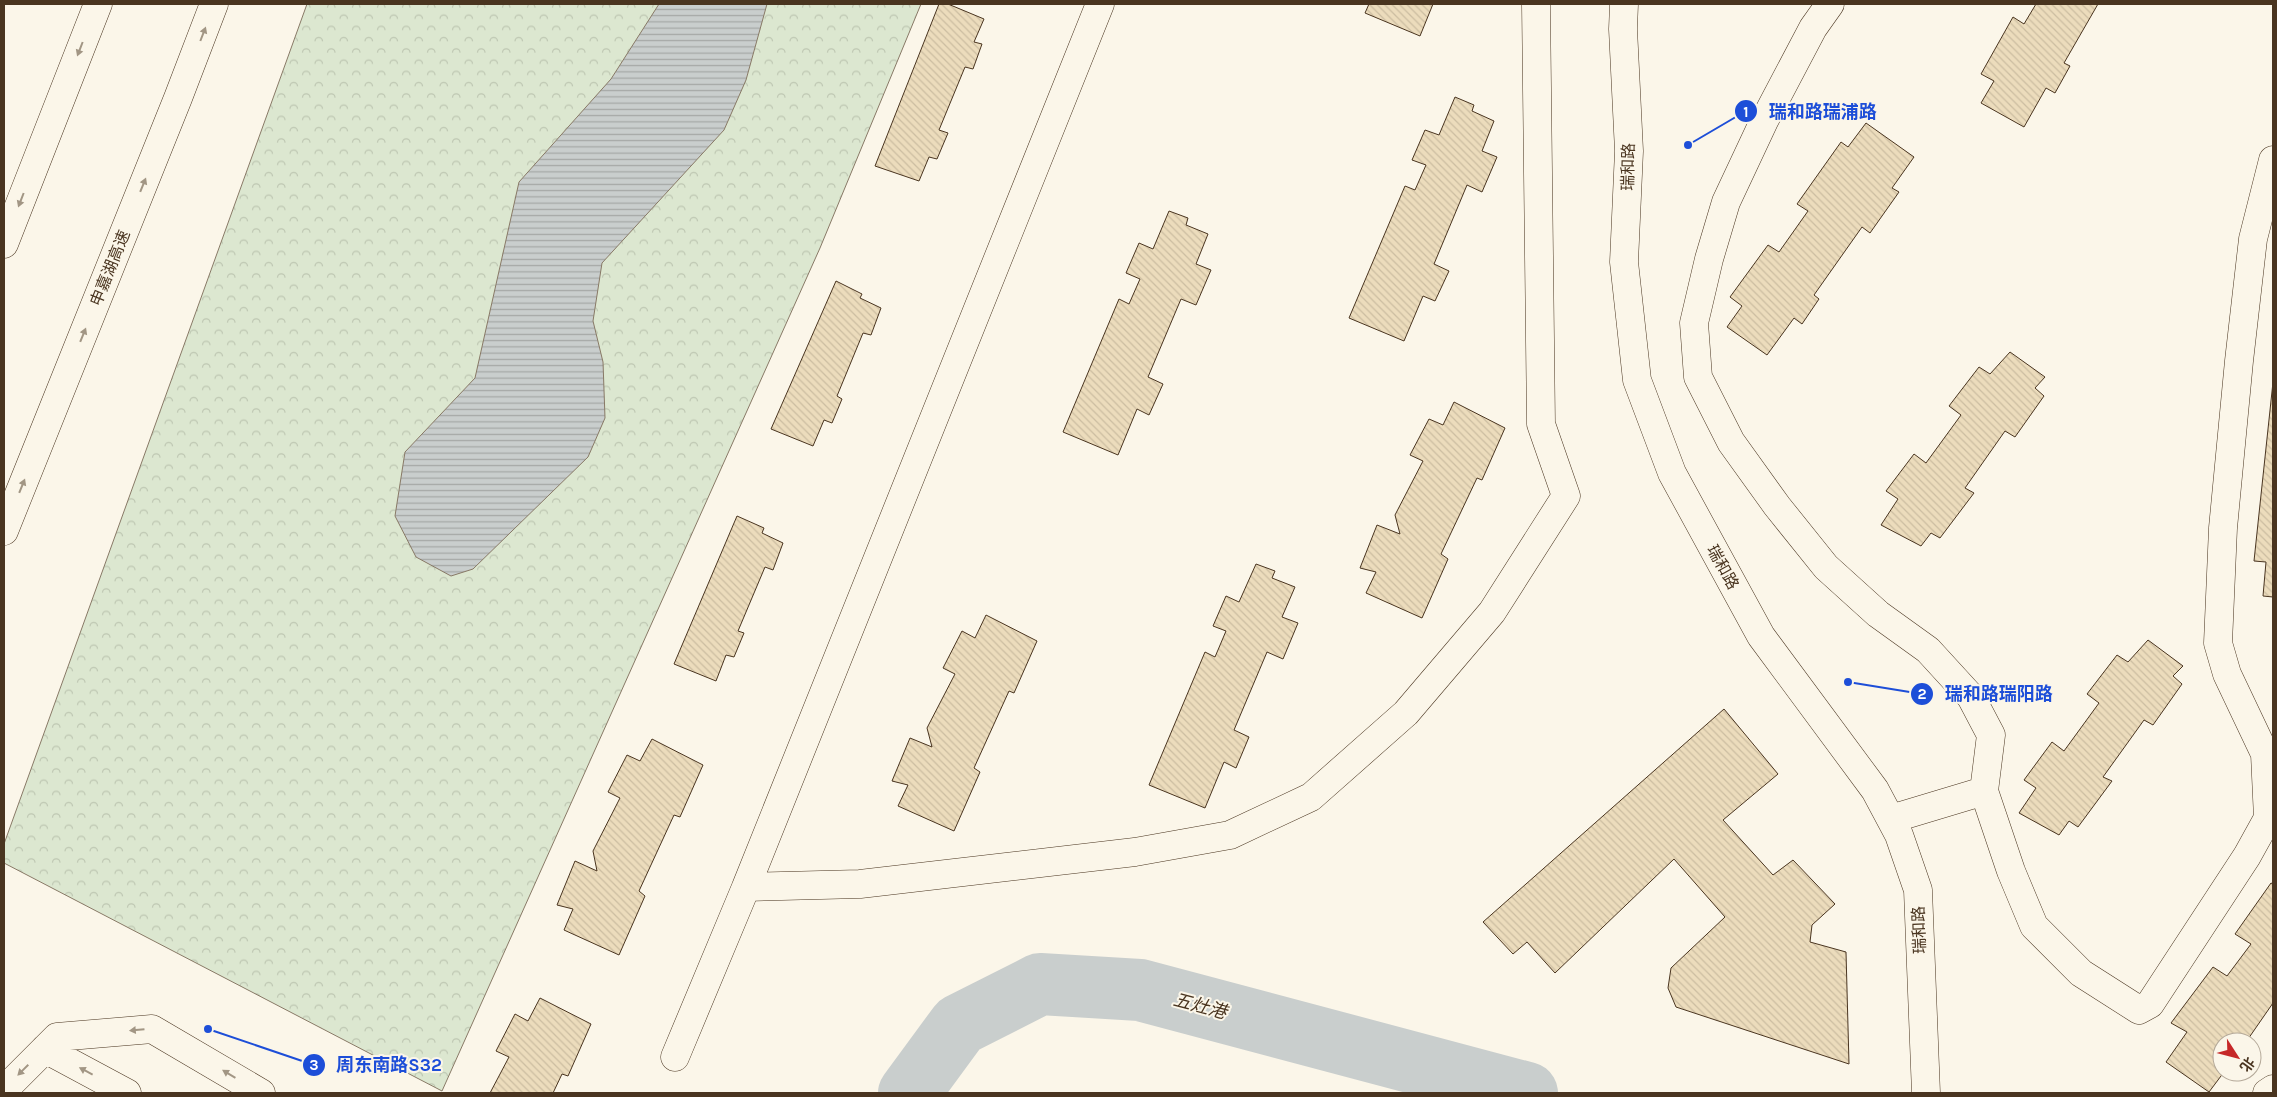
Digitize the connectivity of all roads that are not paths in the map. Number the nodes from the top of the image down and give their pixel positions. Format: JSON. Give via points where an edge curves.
{"nodes":[{"id":1,"x":98,"y":4,"type":"edge"},
{"id":2,"x":214,"y":4,"type":"edge"},
{"id":3,"x":1100,"y":4,"type":"edge"},
{"id":4,"x":1536,"y":4,"type":"edge"},
{"id":5,"x":1624,"y":4,"type":"edge"},
{"id":6,"x":1830,"y":4,"type":"edge"},
{"id":7,"x":2273,"y":160,"type":"edge"},
{"id":8,"x":4,"y":244,"type":"edge"},
{"id":9,"x":4,"y":531,"type":"edge"},
{"id":10,"x":1984,"y":791,"type":"junction"},
{"id":11,"x":1891,"y":819,"type":"junction"},
{"id":12,"x":746,"y":887,"type":"junction"},
{"id":13,"x":45,"y":1049,"type":"junction"},
{"id":14,"x":675,"y":1057,"type":"dead end"},
{"id":15,"x":2273,"y":1089,"type":"edge"},
{"id":16,"x":4,"y":1093,"type":"edge"},
{"id":17,"x":127,"y":1093,"type":"edge"},
{"id":18,"x":261,"y":1093,"type":"edge"},
{"id":19,"x":1926,"y":1093,"type":"edge"},
{"id":20,"x":2267,"y":1093,"type":"edge"}],
"edges":[{"from":1,"to":8,"type":"main road","one_way":true},
{"from":9,"to":2,"type":"main road","name":"申嘉湖高速","one_way":true},
{"from":3,"to":12,"type":"main road"},
{"from":4,"to":12,"type":"main road","via":[[1542,424],[1566,496],[1492,612],[1406,713],[1311,797],[1230,835],[1135,852],[860,884]]},
{"from":5,"to":11,"type":"main road","name":"瑞和路","via":[[1629,151],[1624,262],[1637,380],[1672,473],[1761,636],[1875,790]]},
{"from":6,"to":10,"type":"main road","via":[[1813,28],[1764,121],[1726,202],[1694,323],[1698,377],[1730,442],[1826,567],[1878,614],[1928,650],[1971,696],[1991,735]]},
{"from":7,"to":10,"type":"main road","via":[[2253,239],[2240,352],[2222,528],[2218,643],[2227,674],[2265,754],[2268,818],[2247,856],[2150,1004],[2139,1010],[2080,973],[2034,926]]},
{"from":10,"to":11,"type":"main road"},
{"from":11,"to":19,"type":"main road","name":"瑞和路","via":[[1918,890]]},
{"from":12,"to":14,"type":"main road"},
{"from":13,"to":16,"type":"main road","one_way":true},
{"from":17,"to":13,"type":"main road","one_way":true},
{"from":18,"to":13,"type":"main road","one_way":true,"via":[[152,1029],[57,1038]]},
{"from":15,"to":20,"type":"main road"}]}
